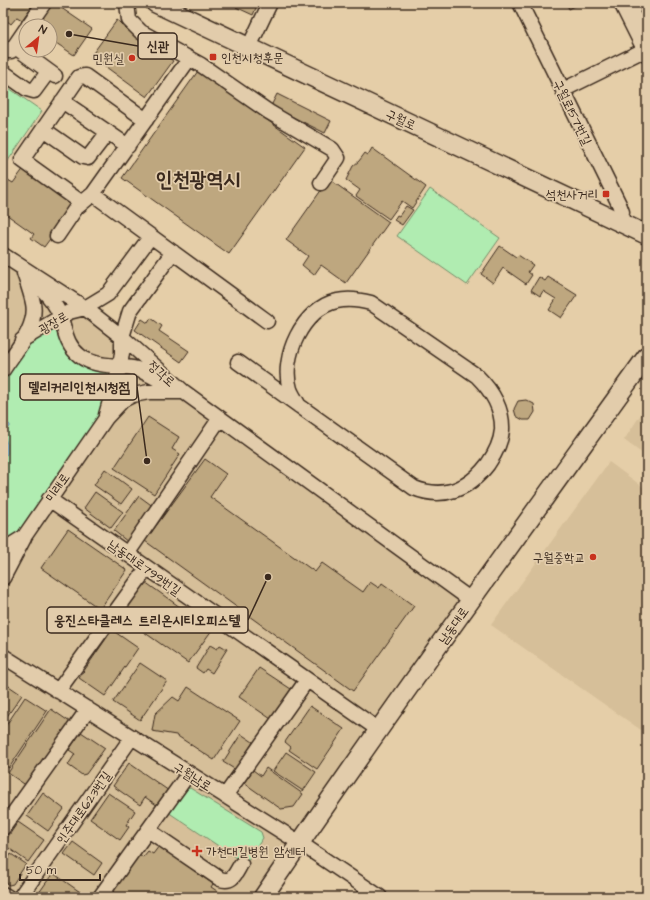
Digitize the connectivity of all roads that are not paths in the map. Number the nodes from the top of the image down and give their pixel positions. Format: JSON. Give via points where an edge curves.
{"nodes":[{"id":1,"x":44,"y":3,"type":"edge"},
{"id":2,"x":127,"y":3,"type":"edge"},
{"id":3,"x":155,"y":3,"type":"edge"},
{"id":4,"x":270,"y":3,"type":"edge"},
{"id":5,"x":520,"y":3,"type":"edge"},
{"id":6,"x":620,"y":3,"type":"edge"},
{"id":7,"x":636,"y":3,"type":"edge"},
{"id":8,"x":34,"y":18,"type":"edge"},
{"id":9,"x":18,"y":38,"type":"edge"},
{"id":10,"x":249,"y":47,"type":"junction"},
{"id":11,"x":646,"y":48,"type":"edge"},
{"id":12,"x":9,"y":49,"type":"edge"},
{"id":13,"x":189,"y":59,"type":"junction"},
{"id":14,"x":3,"y":72,"type":"edge"},
{"id":15,"x":563,"y":90,"type":"junction"},
{"id":16,"x":62,"y":101,"type":"junction"},
{"id":17,"x":146,"y":120,"type":"junction"},
{"id":18,"x":43,"y":129,"type":"junction"},
{"id":19,"x":108,"y":132,"type":"junction"},
{"id":20,"x":128,"y":146,"type":"junction"},
{"id":21,"x":321,"y":183,"type":"dead end"},
{"id":22,"x":93,"y":194,"type":"junction"},
{"id":23,"x":82,"y":203,"type":"junction"},
{"id":24,"x":620,"y":222,"type":"junction"},
{"id":25,"x":647,"y":235,"type":"edge"},
{"id":26,"x":56,"y":236,"type":"dead end"},
{"id":27,"x":151,"y":236,"type":"junction"},
{"id":28,"x":173,"y":252,"type":"junction"},
{"id":29,"x":3,"y":255,"type":"edge"},
{"id":30,"x":22,"y":268,"type":"junction"},
{"id":31,"x":85,"y":308,"type":"junction"},
{"id":32,"x":61,"y":317,"type":"junction"},
{"id":33,"x":267,"y":321,"type":"dead end"},
{"id":34,"x":122,"y":337,"type":"junction"},
{"id":35,"x":22,"y":340,"type":"junction"},
{"id":36,"x":647,"y":356,"type":"edge"},
{"id":37,"x":238,"y":362,"type":"dead end"},
{"id":38,"x":120,"y":366,"type":"junction"},
{"id":39,"x":3,"y":370,"type":"edge"},
{"id":40,"x":184,"y":392,"type":"junction"},
{"id":41,"x":299,"y":406,"type":"junction"},
{"id":42,"x":106,"y":418,"type":"junction"},
{"id":43,"x":220,"y":418,"type":"junction"},
{"id":44,"x":49,"y":499,"type":"junction"},
{"id":45,"x":24,"y":537,"type":"junction"},
{"id":46,"x":3,"y":550,"type":"edge"},
{"id":47,"x":127,"y":554,"type":"junction"},
{"id":48,"x":146,"y":568,"type":"junction"},
{"id":49,"x":3,"y":578,"type":"edge"},
{"id":50,"x":471,"y":600,"type":"junction"},
{"id":51,"x":4,"y":657,"type":"edge"},
{"id":52,"x":307,"y":680,"type":"junction"},
{"id":53,"x":58,"y":691,"type":"junction"},
{"id":54,"x":88,"y":709,"type":"junction"},
{"id":55,"x":379,"y":730,"type":"junction"},
{"id":56,"x":132,"y":737,"type":"junction"},
{"id":57,"x":189,"y":773,"type":"junction"},
{"id":58,"x":225,"y":796,"type":"junction"},
{"id":59,"x":3,"y":828,"type":"edge"},
{"id":60,"x":148,"y":830,"type":"junction"},
{"id":61,"x":300,"y":843,"type":"junction"},
{"id":62,"x":241,"y":864,"type":"dead end"},
{"id":63,"x":3,"y":894,"type":"edge"},
{"id":64,"x":8,"y":897,"type":"edge"},
{"id":65,"x":20,"y":897,"type":"edge"},
{"id":66,"x":100,"y":897,"type":"edge"},
{"id":67,"x":263,"y":897,"type":"edge"},
{"id":68,"x":380,"y":897,"type":"edge"}],
"edges":[{"from":1,"to":8,"type":"street"},
{"from":2,"to":13,"type":"street","via":[[129,20],[141,32]]},
{"from":3,"to":10,"type":"main road","name":"구월로"},
{"from":4,"to":10,"type":"street"},
{"from":5,"to":15,"type":"street","name":"구월로157번길"},
{"from":6,"to":11,"type":"street"},
{"from":7,"to":11,"type":"street","via":[[632,14]]},
{"from":9,"to":12,"type":"street"},
{"from":10,"to":24,"type":"main road","name":"구월로"},
{"from":11,"to":15,"type":"street"},
{"from":12,"to":14,"type":"street","via":[[51,74],[34,91]]},
{"from":13,"to":17,"type":"street"},
{"from":13,"to":21,"type":"street","via":[[269,112],[332,149],[338,158]]},
{"from":15,"to":24,"type":"street","name":"구월로157번길","via":[[619,204],[622,212]]},
{"from":16,"to":17,"type":"street","via":[[79,77],[85,76]]},
{"from":16,"to":18,"type":"street"},
{"from":16,"to":19,"type":"street"},
{"from":17,"to":20,"type":"street"},
{"from":18,"to":19,"type":"street","via":[[88,158]]},
{"from":18,"to":23,"type":"street","via":[[22,160]]},
{"from":19,"to":20,"type":"street"},
{"from":20,"to":22,"type":"street"},
{"from":22,"to":23,"type":"street"},
{"from":22,"to":27,"type":"street"},
{"from":23,"to":26,"type":"street"},
{"from":24,"to":25,"type":"main road","name":"구월로"},
{"from":27,"to":28,"type":"street"},
{"from":27,"to":31,"type":"street","name":"광장로","via":[[108,294]]},
{"from":28,"to":33,"type":"street"},
{"from":28,"to":34,"type":"street","via":[[130,311]]},
{"from":29,"to":30,"type":"street","name":"정각로"},
{"from":30,"to":31,"type":"street","name":"정각로"},
{"from":30,"to":32,"type":"street","name":"정각로","via":[[45,292]]},
{"from":30,"to":35,"type":"street","via":[[34,303],[30,328]]},
{"from":31,"to":32,"type":"street","name":"광장로"},
{"from":31,"to":34,"type":"street","name":"정각로"},
{"from":32,"to":35,"type":"street","name":"광장로"},
{"from":32,"to":38,"type":"street","name":"정각로","via":[[64,333],[80,356],[91,362]]},
{"from":34,"to":38,"type":"street"},
{"from":34,"to":40,"type":"street","name":"정각로"},
{"from":35,"to":39,"type":"street"},
{"from":36,"to":50,"type":"main road","name":"남동대로"},
{"from":37,"to":41,"type":"street"},
{"from":38,"to":40,"type":"street","name":"정각로","via":[[136,369]]},
{"from":38,"to":42,"type":"street"},
{"from":40,"to":42,"type":"street","via":[[132,395]]},
{"from":40,"to":43,"type":"street"},
{"from":41,"to":41,"type":"street","via":[[414,488],[436,493],[462,488],[472,482],[495,454],[502,430],[495,398],[487,385],[477,376],[371,303],[350,299],[324,306],[311,316],[299,331],[288,362],[290,390]]},
{"from":42,"to":44,"type":"street","name":"미래로"},
{"from":43,"to":47,"type":"street"},
{"from":43,"to":50,"type":"street"},
{"from":44,"to":45,"type":"street","name":"미래로"},
{"from":44,"to":47,"type":"street","name":"남동대로799번길"},
{"from":45,"to":46,"type":"street","name":"미래로"},
{"from":45,"to":49,"type":"street"},
{"from":47,"to":48,"type":"street","name":"남동대로799번길"},
{"from":48,"to":52,"type":"street","name":"남동대로799번길"},
{"from":48,"to":53,"type":"street"},
{"from":50,"to":55,"type":"main road","name":"남동대로"},
{"from":51,"to":53,"type":"street","name":"구월남로"},
{"from":52,"to":55,"type":"street","name":"남동대로799번길"},
{"from":52,"to":58,"type":"street"},
{"from":53,"to":54,"type":"street","name":"구월남로"},
{"from":54,"to":56,"type":"street","name":"구월남로"},
{"from":54,"to":59,"type":"street"},
{"from":55,"to":61,"type":"main road","name":"남동대로"},
{"from":56,"to":57,"type":"street","name":"구월남로"},
{"from":56,"to":65,"type":"street","name":"인주대로623번길"},
{"from":57,"to":58,"type":"street","name":"구월남로"},
{"from":57,"to":60,"type":"street"},
{"from":58,"to":61,"type":"street","name":"구월남로"},
{"from":60,"to":62,"type":"street","via":[[220,879],[232,879]]},
{"from":60,"to":66,"type":"street"},
{"from":61,"to":67,"type":"main road","name":"남동대로"},
{"from":61,"to":68,"type":"street","name":"구월남로"},
{"from":63,"to":64,"type":"street"}]}
